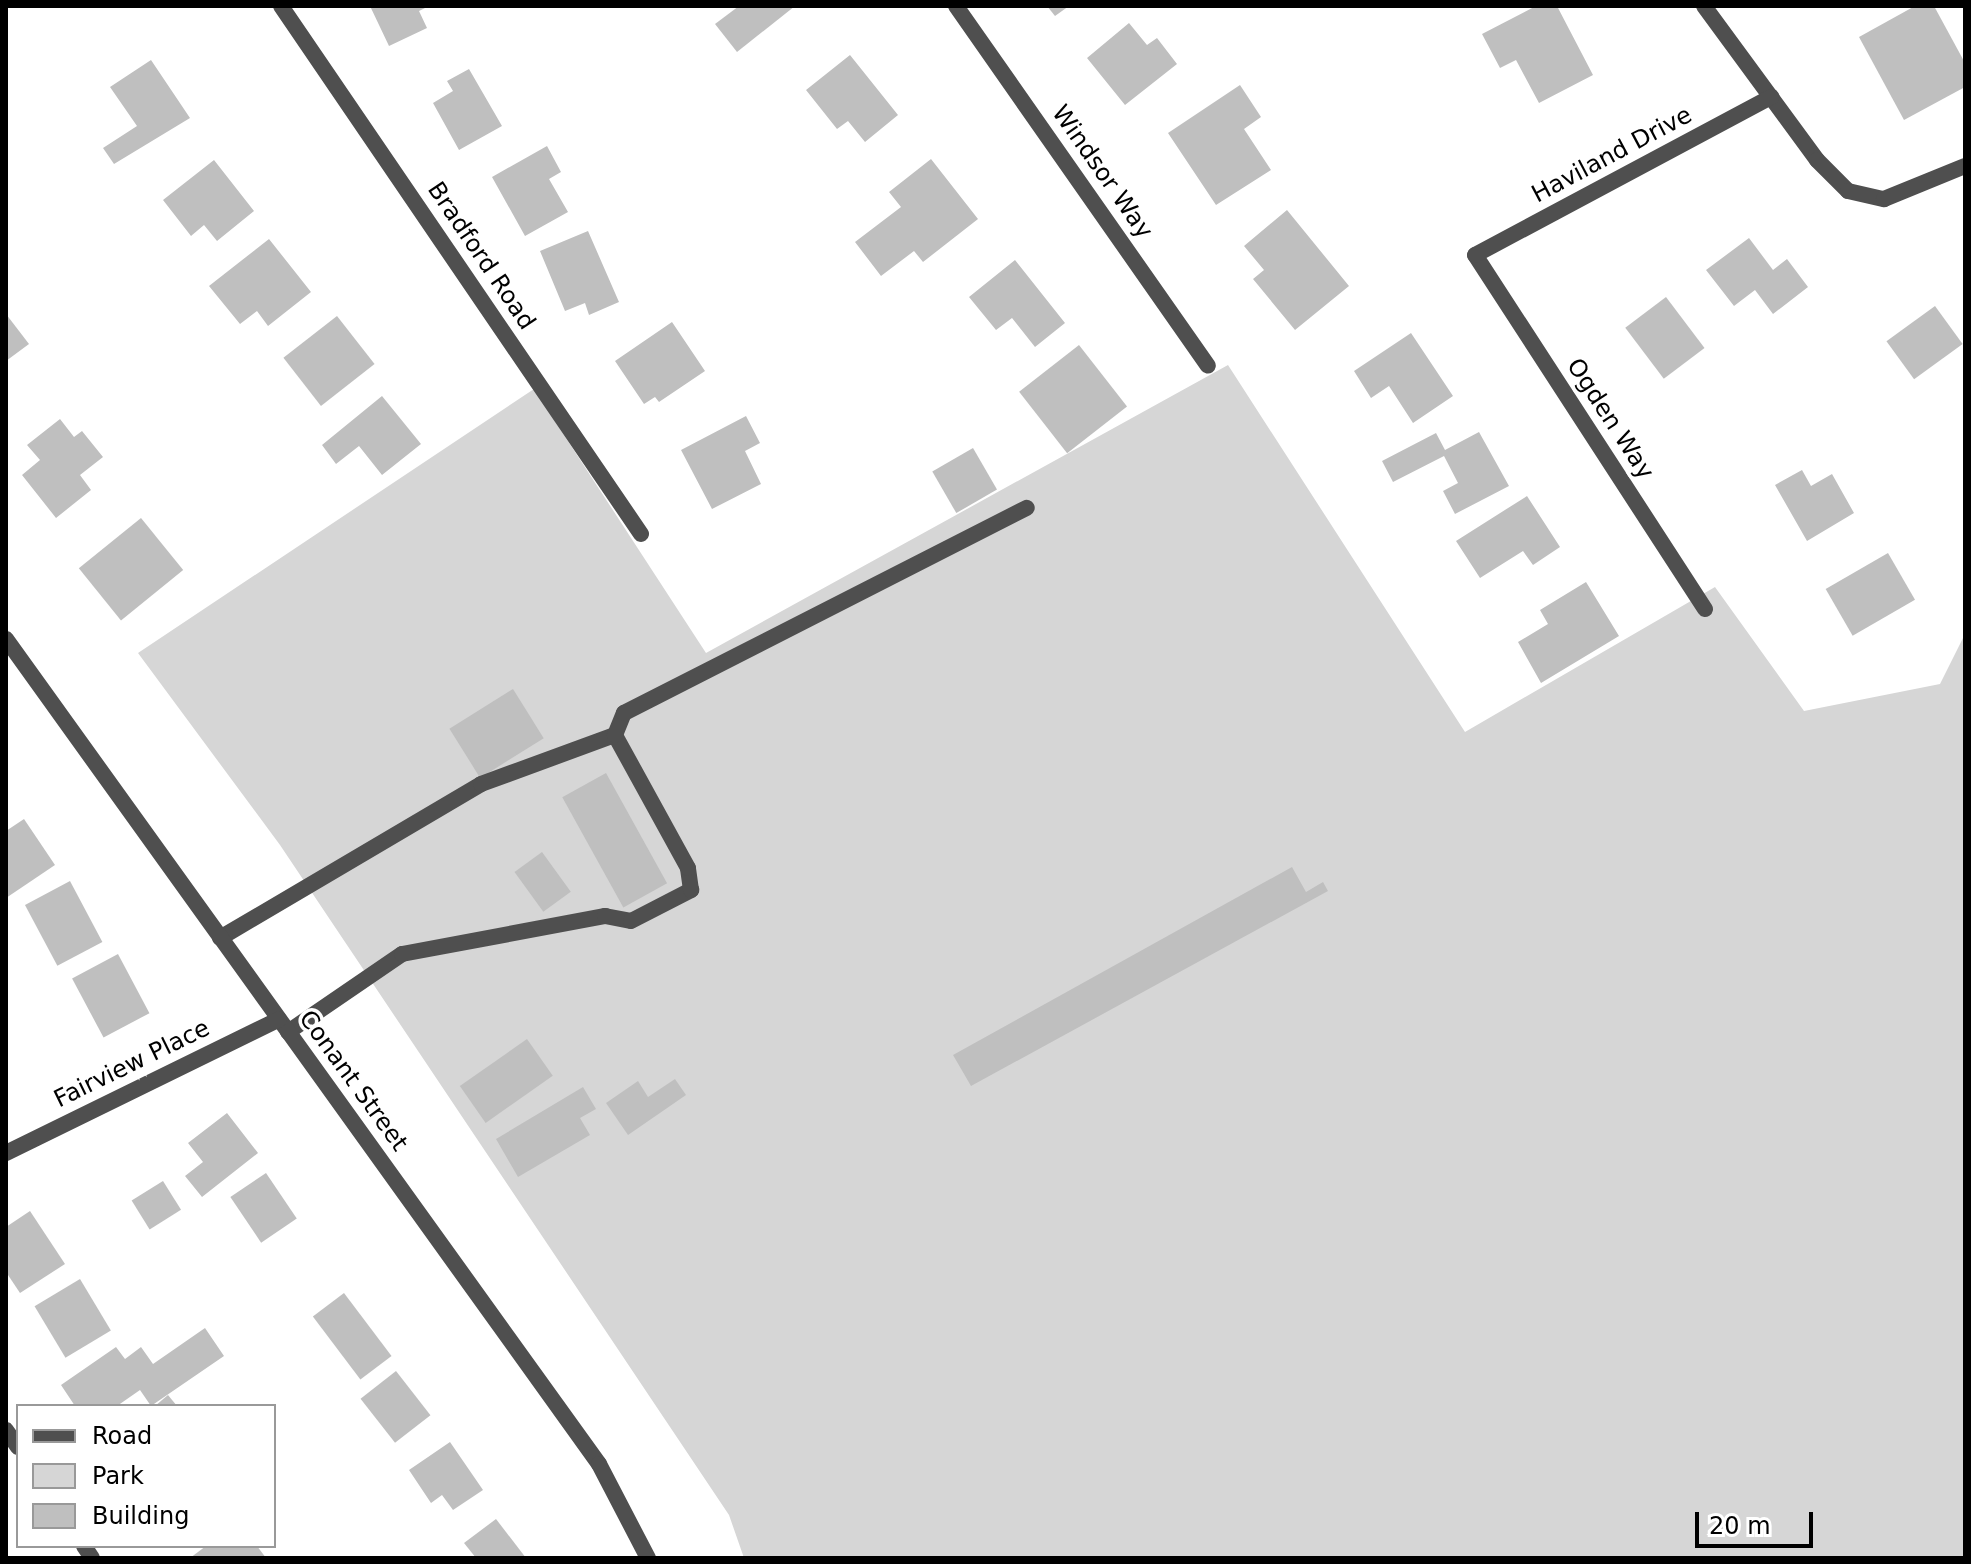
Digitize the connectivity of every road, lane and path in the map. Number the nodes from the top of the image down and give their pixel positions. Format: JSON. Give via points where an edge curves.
{"nodes":[{"id":1,"x":281,"y":6,"type":"edge"},
{"id":2,"x":956,"y":6,"type":"edge"},
{"id":3,"x":1704,"y":6,"type":"edge"},
{"id":4,"x":1771,"y":97,"type":"junction"},
{"id":5,"x":1965,"y":166,"type":"edge"},
{"id":6,"x":1475,"y":255,"type":"joint"},
{"id":7,"x":1208,"y":366,"type":"dead end"},
{"id":8,"x":1027,"y":508,"type":"dead end"},
{"id":9,"x":641,"y":534,"type":"dead end"},
{"id":10,"x":1705,"y":609,"type":"dead end"},
{"id":11,"x":6,"y":639,"type":"edge"},
{"id":12,"x":615,"y":735,"type":"junction"},
{"id":13,"x":220,"y":938,"type":"junction"},
{"id":14,"x":284,"y":1026,"type":"junction"},
{"id":15,"x":6,"y":1153,"type":"edge"},
{"id":16,"x":648,"y":1558,"type":"edge"}],
"edges":[{"from":1,"to":9,"type":"street","name":"Bradford Road"},
{"from":2,"to":7,"type":"street","name":"Windsor Way"},
{"from":3,"to":4,"type":"street"},
{"from":4,"to":5,"type":"street","via":[[1817,160],[1848,191],[1884,199]]},
{"from":4,"to":6,"type":"street","name":"Haviland Drive"},
{"from":6,"to":10,"type":"street","name":"Ogden Way"},
{"from":8,"to":12,"type":"street","via":[[624,713]]},
{"from":11,"to":13,"type":"street","name":"Conant Street"},
{"from":12,"to":13,"type":"street","via":[[481,784]]},
{"from":12,"to":14,"type":"street","name":"Fairview Place","via":[[688,868],[691,890],[631,921],[605,916],[402,954]]},
{"from":13,"to":14,"type":"street","name":"Conant Street"},
{"from":14,"to":15,"type":"street","name":"Fairview Place"},
{"from":14,"to":16,"type":"street","name":"Conant Street","via":[[599,1464]]}]}
